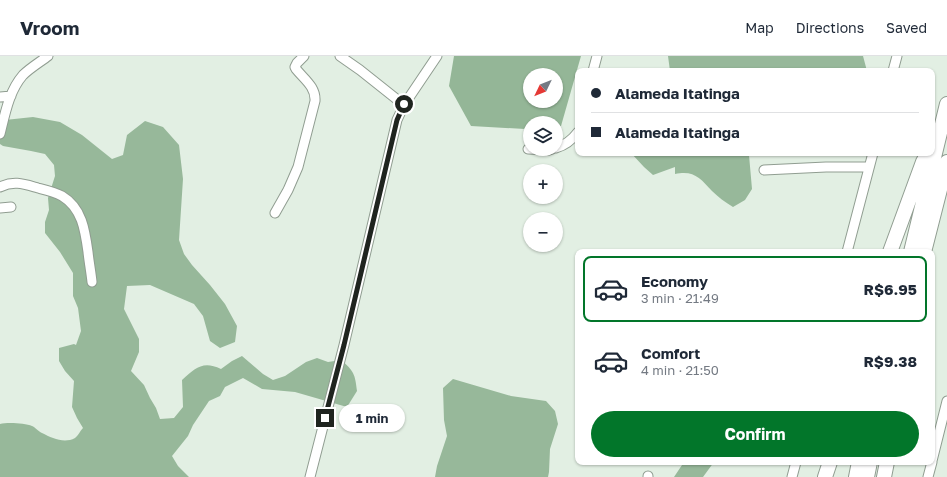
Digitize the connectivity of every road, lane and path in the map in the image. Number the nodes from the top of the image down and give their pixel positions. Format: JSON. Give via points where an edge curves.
{"nodes":[{"id":1,"x":48,"y":56,"type":"edge"},
{"id":2,"x":304,"y":56,"type":"edge"},
{"id":3,"x":340,"y":56,"type":"edge"},
{"id":4,"x":437,"y":56,"type":"edge"},
{"id":5,"x":596,"y":56,"type":"edge"},
{"id":6,"x":897,"y":56,"type":"edge"},
{"id":7,"x":594,"y":68,"type":"edge"},
{"id":8,"x":894,"y":68,"type":"edge"},
{"id":9,"x":11,"y":96,"type":"junction"},
{"id":10,"x":0,"y":98,"type":"edge"},
{"id":11,"x":404,"y":104,"type":"junction"},
{"id":12,"x":947,"y":104,"type":"edge"},
{"id":13,"x":942,"y":125,"type":"junction"},
{"id":14,"x":0,"y":134,"type":"edge"},
{"id":15,"x":575,"y":135,"type":"edge"},
{"id":16,"x":935,"y":139,"type":"edge"},
{"id":17,"x":563,"y":145,"type":"edge"},
{"id":18,"x":935,"y":154,"type":"edge"},
{"id":19,"x":872,"y":156,"type":"edge"},
{"id":20,"x":926,"y":156,"type":"edge"},
{"id":21,"x":934,"y":156,"type":"edge"},
{"id":22,"x":947,"y":162,"type":"edge"},
{"id":23,"x":869,"y":168,"type":"junction"},
{"id":24,"x":764,"y":170,"type":"dead end"},
{"id":25,"x":0,"y":187,"type":"edge"},
{"id":26,"x":11,"y":207,"type":"dead end"},
{"id":27,"x":0,"y":208,"type":"edge"},
{"id":28,"x":276,"y":213,"type":"dead end"},
{"id":29,"x":848,"y":249,"type":"edge"},
{"id":30,"x":891,"y":249,"type":"edge"},
{"id":31,"x":912,"y":249,"type":"edge"},
{"id":32,"x":925,"y":249,"type":"edge"},
{"id":33,"x":92,"y":282,"type":"dead end"},
{"id":34,"x":947,"y":401,"type":"edge"},
{"id":35,"x":935,"y":450,"type":"edge"},
{"id":36,"x":795,"y":465,"type":"edge"},
{"id":37,"x":831,"y":465,"type":"edge"},
{"id":38,"x":832,"y":465,"type":"edge"},
{"id":39,"x":858,"y":465,"type":"edge"},
{"id":40,"x":869,"y":465,"type":"edge"},
{"id":41,"x":886,"y":465,"type":"edge"},
{"id":42,"x":931,"y":465,"type":"edge"},
{"id":43,"x":310,"y":477,"type":"edge"},
{"id":44,"x":792,"y":477,"type":"edge"},
{"id":45,"x":825,"y":477,"type":"edge"},
{"id":46,"x":830,"y":477,"type":"edge"},
{"id":47,"x":856,"y":477,"type":"edge"},
{"id":48,"x":866,"y":477,"type":"edge"},
{"id":49,"x":884,"y":477,"type":"edge"},
{"id":50,"x":928,"y":477,"type":"edge"}],
"edges":[{"from":1,"to":9,"type":"street","via":[[23,75]]},
{"from":2,"to":28,"type":"street","via":[[295,67],[314,91],[315,101],[298,166]]},
{"from":3,"to":11,"type":"street"},
{"from":4,"to":11,"type":"street"},
{"from":5,"to":7,"type":"street"},
{"from":6,"to":8,"type":"street"},
{"from":9,"to":10,"type":"street"},
{"from":9,"to":14,"type":"street"},
{"from":11,"to":43,"type":"street","via":[[397,120]]},
{"from":12,"to":13,"type":"highway"},
{"from":13,"to":16,"type":"highway"},
{"from":13,"to":18,"type":"highway"},
{"from":15,"to":17,"type":"street"},
{"from":19,"to":23,"type":"street"},
{"from":20,"to":30,"type":"highway"},
{"from":21,"to":31,"type":"highway"},
{"from":22,"to":32,"type":"highway"},
{"from":23,"to":24,"type":"street"},
{"from":23,"to":29,"type":"street"},
{"from":25,"to":33,"type":"street","via":[[6,184],[21,184],[61,195],[70,202],[78,211],[84,228]]},
{"from":26,"to":27,"type":"street"},
{"from":34,"to":35,"type":"street"},
{"from":36,"to":44,"type":"street"},
{"from":37,"to":45,"type":"highway"},
{"from":38,"to":46,"type":"highway"},
{"from":39,"to":47,"type":"highway"},
{"from":40,"to":48,"type":"highway"},
{"from":41,"to":49,"type":"highway"},
{"from":42,"to":50,"type":"street"}]}
